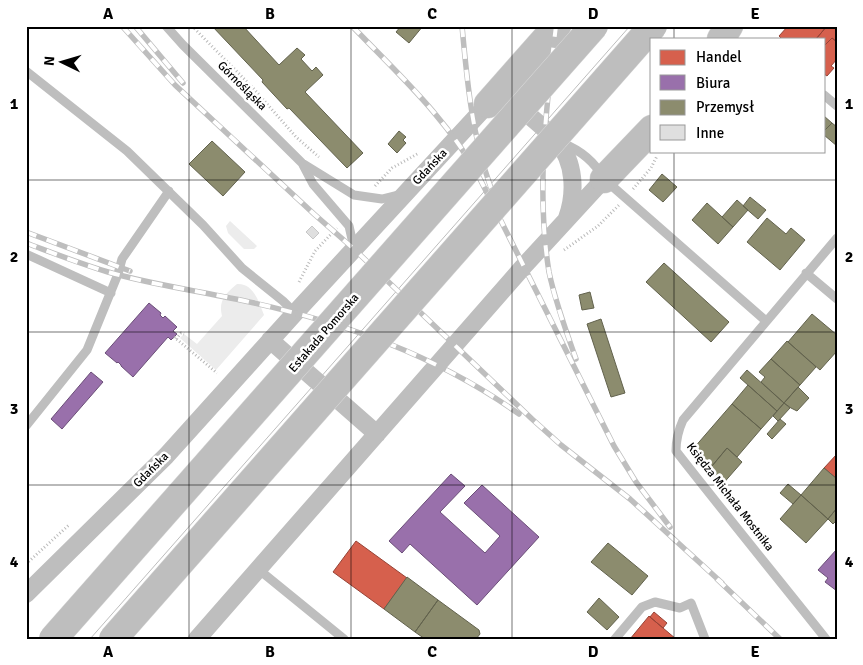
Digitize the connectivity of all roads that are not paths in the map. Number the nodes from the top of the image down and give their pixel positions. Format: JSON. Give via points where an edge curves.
{"nodes":[{"id":1,"x":166,"y":26,"type":"edge"},
{"id":2,"x":557,"y":26,"type":"edge"},
{"id":3,"x":594,"y":26,"type":"edge"},
{"id":4,"x":653,"y":26,"type":"edge"},
{"id":5,"x":729,"y":26,"type":"edge"},
{"id":6,"x":722,"y":38,"type":"edge"},
{"id":7,"x":26,"y":71,"type":"edge"},
{"id":8,"x":826,"y":97,"type":"edge"},
{"id":9,"x":490,"y":102,"type":"junction"},
{"id":10,"x":837,"y":106,"type":"edge"},
{"id":11,"x":650,"y":131,"type":"edge"},
{"id":12,"x":557,"y":141,"type":"junction"},
{"id":13,"x":302,"y":162,"type":"junction"},
{"id":14,"x":604,"y":178,"type":"junction"},
{"id":15,"x":169,"y":191,"type":"junction"},
{"id":16,"x":406,"y":192,"type":"junction"},
{"id":17,"x":566,"y":221,"type":"junction"},
{"id":18,"x":837,"y":238,"type":"edge"},
{"id":19,"x":354,"y":249,"type":"junction"},
{"id":20,"x":26,"y":254,"type":"edge"},
{"id":21,"x":806,"y":273,"type":"junction"},
{"id":22,"x":111,"y":292,"type":"junction"},
{"id":23,"x":837,"y":299,"type":"edge"},
{"id":24,"x":289,"y":307,"type":"junction"},
{"id":25,"x":766,"y":321,"type":"junction"},
{"id":26,"x":270,"y":340,"type":"junction"},
{"id":27,"x":26,"y":426,"type":"edge"},
{"id":28,"x":377,"y":434,"type":"junction"},
{"id":29,"x":258,"y":569,"type":"junction"},
{"id":30,"x":26,"y":594,"type":"edge"},
{"id":31,"x":53,"y":639,"type":"edge"},
{"id":32,"x":113,"y":639,"type":"edge"},
{"id":33,"x":197,"y":639,"type":"edge"},
{"id":34,"x":344,"y":639,"type":"edge"},
{"id":35,"x":615,"y":639,"type":"edge"},
{"id":36,"x":705,"y":639,"type":"edge"},
{"id":37,"x":826,"y":639,"type":"edge"}],
"edges":[{"from":1,"to":13,"type":"lane","name":"Górnośląska"},
{"from":2,"to":9,"type":"main road"},
{"from":3,"to":31,"type":"main road","name":"Estakada Pomorska","bridge":true},
{"from":4,"to":32,"type":"main road","bridge":true},
{"from":5,"to":6,"type":"main road"},
{"from":7,"to":15,"type":"lane","via":[[127,151]]},
{"from":8,"to":10,"type":"lane"},
{"from":9,"to":12,"type":"street","via":[[507,102],[519,107]]},
{"from":9,"to":16,"type":"street","name":"Gdańska"},
{"from":11,"to":14,"type":"main road"},
{"from":12,"to":14,"type":"lane","via":[[579,151]]},
{"from":12,"to":17,"type":"street","via":[[568,161],[572,179],[572,198]]},
{"from":13,"to":16,"type":"lane","name":"Górnośląska","via":[[354,195],[382,199]]},
{"from":13,"to":19,"type":"lane","name":"Górnośląska","via":[[313,184],[349,226]]},
{"from":14,"to":17,"type":"street"},
{"from":14,"to":25,"type":"lane"},
{"from":15,"to":22,"type":"lane","via":[[122,259]]},
{"from":15,"to":24,"type":"lane","via":[[242,268]]},
{"from":16,"to":19,"type":"street","name":"Gdańska"},
{"from":17,"to":28,"type":"street"},
{"from":18,"to":21,"type":"lane","name":"Księdza Michała Mostnika"},
{"from":19,"to":24,"type":"street","name":"Gdańska"},
{"from":20,"to":22,"type":"lane"},
{"from":21,"to":23,"type":"lane"},
{"from":21,"to":25,"type":"lane","name":"Księdza Michała Mostnika"},
{"from":22,"to":27,"type":"lane","via":[[87,350]]},
{"from":24,"to":26,"type":"street","name":"Gdańska"},
{"from":25,"to":37,"type":"lane","name":"Księdza Michała Mostnika","via":[[683,420],[676,439],[676,451]]},
{"from":26,"to":28,"type":"street"},
{"from":26,"to":30,"type":"street","name":"Gdańska","via":[[166,456]]},
{"from":28,"to":29,"type":"street"},
{"from":29,"to":33,"type":"street"},
{"from":29,"to":34,"type":"lane"},
{"from":35,"to":36,"type":"lane","via":[[642,607],[655,602],[680,608],[691,603]]}]}
